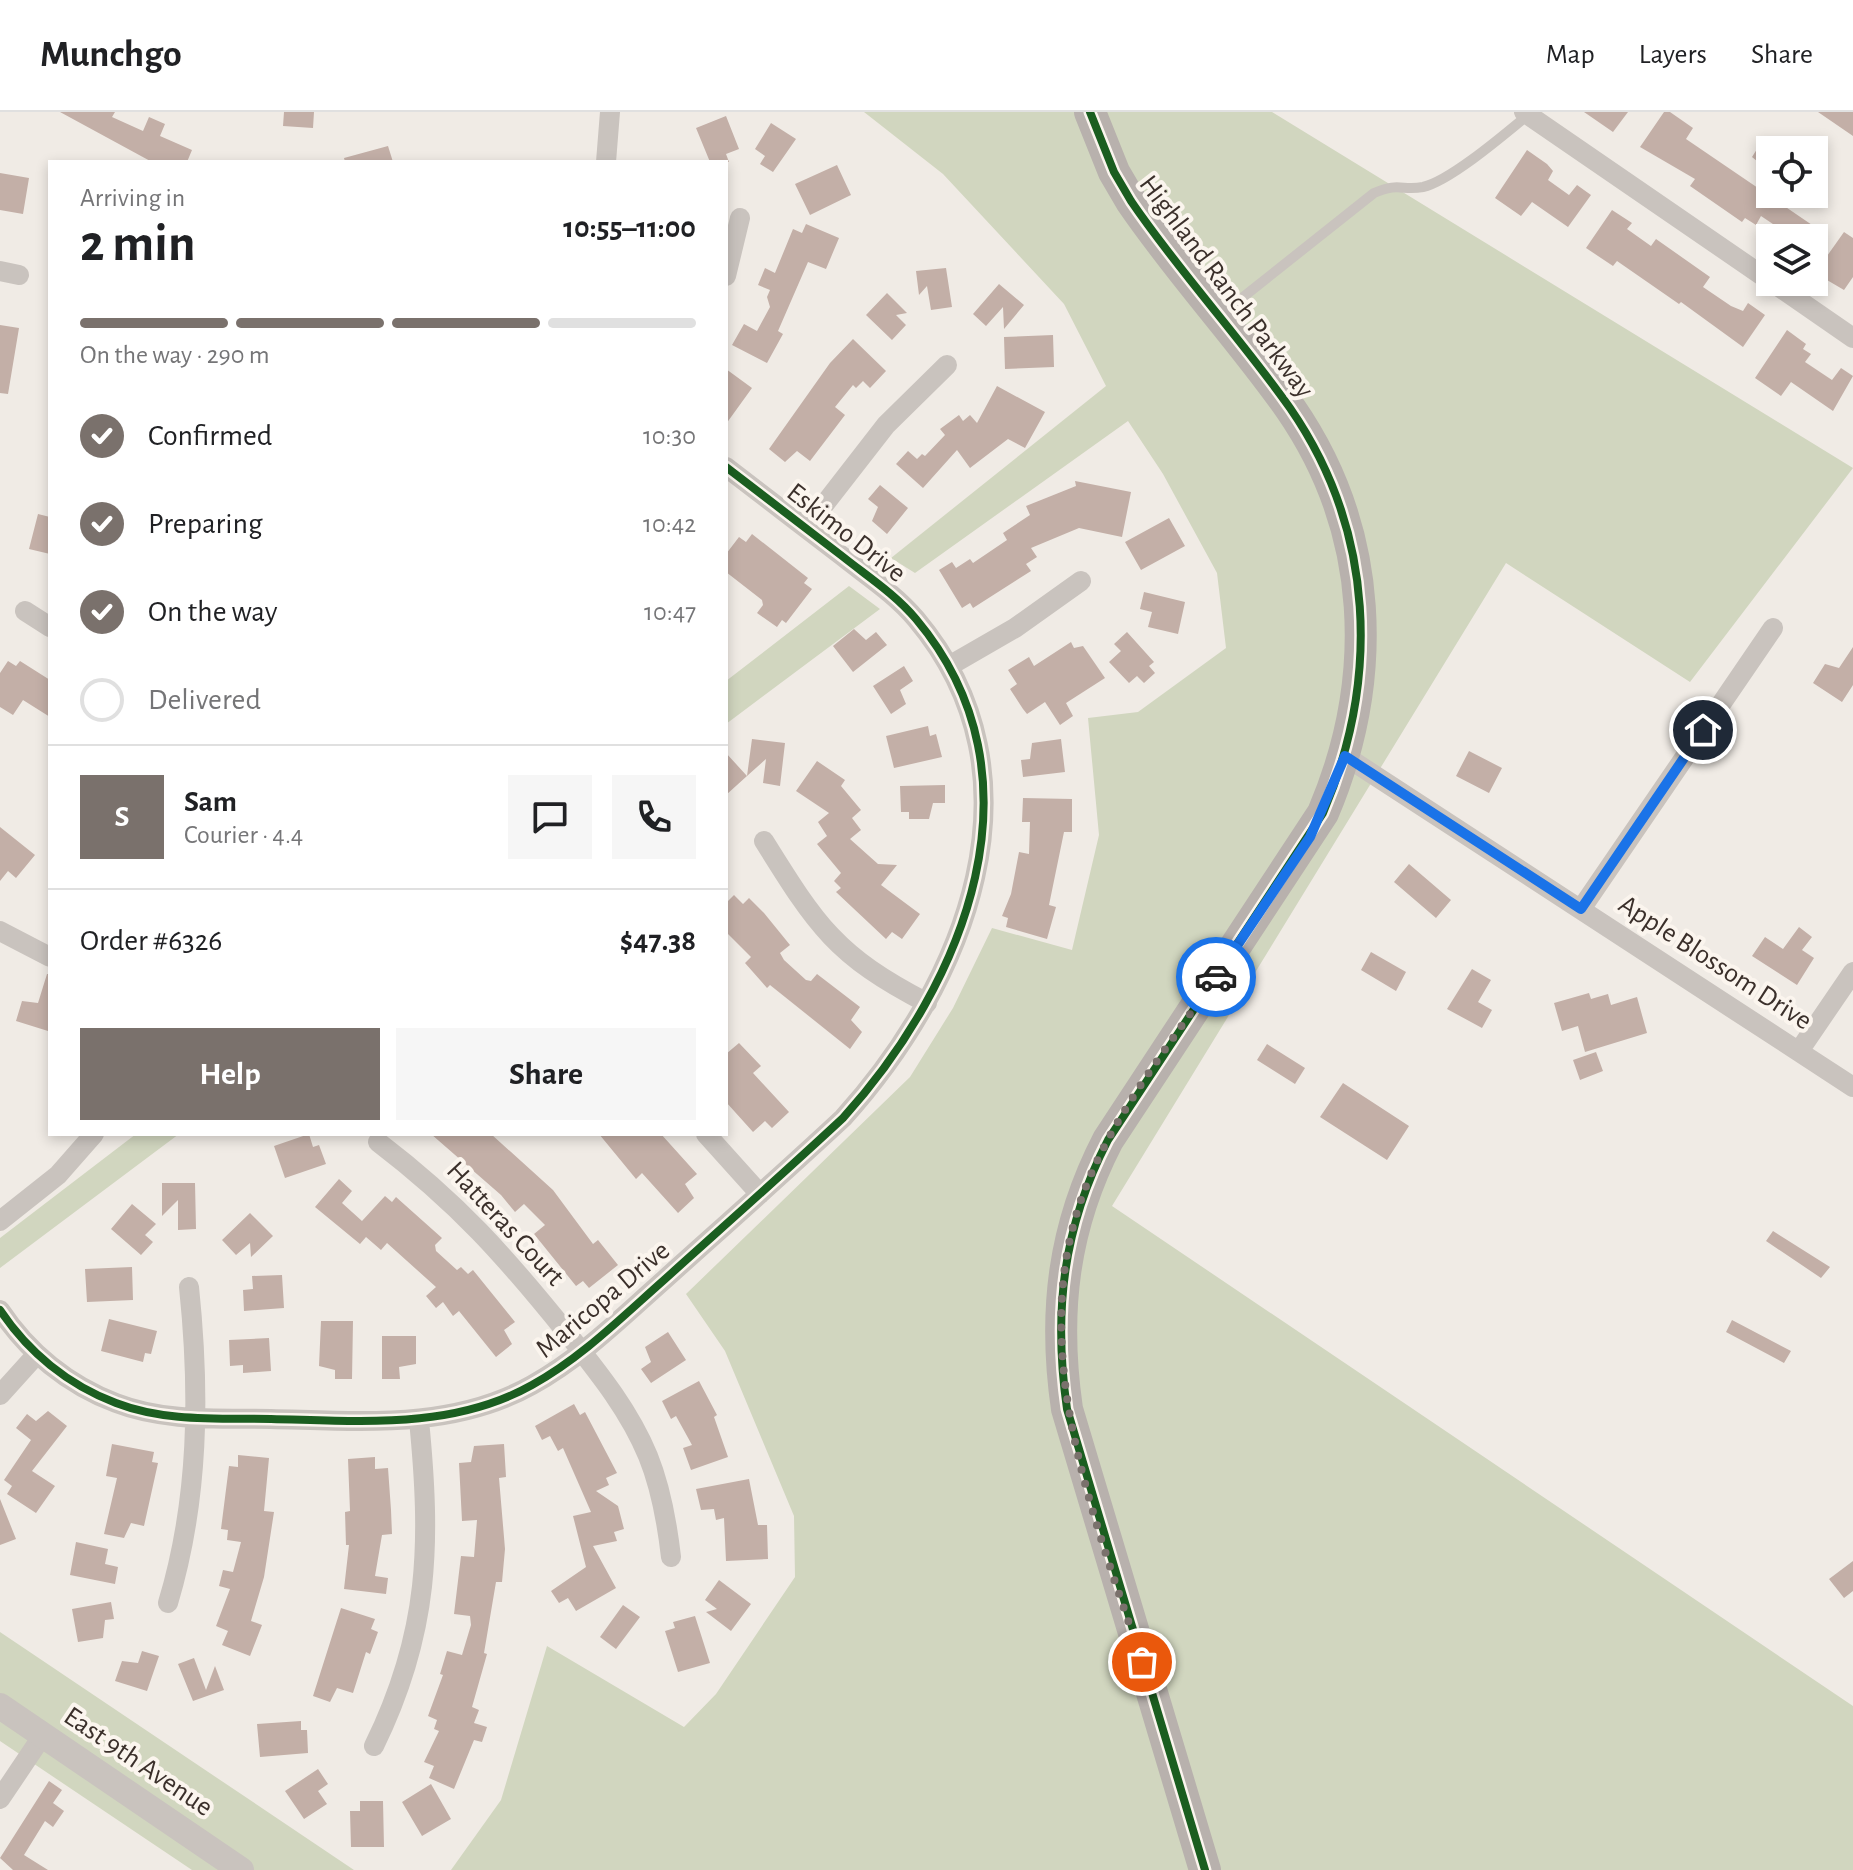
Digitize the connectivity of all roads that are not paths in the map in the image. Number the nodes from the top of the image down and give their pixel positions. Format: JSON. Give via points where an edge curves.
{"nodes":[{"id":1,"x":610,"y":112,"type":"edge"},
{"id":2,"x":1090,"y":112,"type":"edge"},
{"id":3,"x":1529,"y":113,"type":"edge"},
{"id":4,"x":606,"y":160,"type":"edge"},
{"id":5,"x":740,"y":218,"type":"dead end"},
{"id":6,"x":728,"y":268,"type":"edge"},
{"id":7,"x":1756,"y":272,"type":"edge"},
{"id":8,"x":1792,"y":296,"type":"edge"},
{"id":9,"x":1218,"y":317,"type":"junction"},
{"id":10,"x":1853,"y":338,"type":"edge"},
{"id":11,"x":947,"y":365,"type":"dead end"},
{"id":12,"x":728,"y":469,"type":"edge"},
{"id":13,"x":806,"y":528,"type":"junction"},
{"id":14,"x":1081,"y":581,"type":"dead end"},
{"id":15,"x":25,"y":611,"type":"dead end"},
{"id":16,"x":48,"y":626,"type":"edge"},
{"id":17,"x":1773,"y":628,"type":"dead end"},
{"id":18,"x":949,"y":666,"type":"junction"},
{"id":19,"x":1345,"y":756,"type":"junction"},
{"id":20,"x":764,"y":841,"type":"dead end"},
{"id":21,"x":1581,"y":909,"type":"junction"},
{"id":22,"x":0,"y":931,"type":"edge"},
{"id":23,"x":48,"y":956,"type":"edge"},
{"id":24,"x":1853,"y":972,"type":"edge"},
{"id":25,"x":927,"y":1003,"type":"junction"},
{"id":26,"x":1799,"y":1051,"type":"junction"},
{"id":27,"x":1853,"y":1087,"type":"edge"},
{"id":28,"x":92,"y":1136,"type":"edge"},
{"id":29,"x":708,"y":1136,"type":"edge"},
{"id":30,"x":378,"y":1142,"type":"dead end"},
{"id":31,"x":760,"y":1194,"type":"junction"},
{"id":32,"x":0,"y":1221,"type":"edge"},
{"id":33,"x":189,"y":1287,"type":"dead end"},
{"id":34,"x":0,"y":1310,"type":"edge"},
{"id":35,"x":582,"y":1353,"type":"junction"},
{"id":36,"x":37,"y":1354,"type":"junction"},
{"id":37,"x":0,"y":1395,"type":"edge"},
{"id":38,"x":195,"y":1418,"type":"junction"},
{"id":39,"x":419,"y":1420,"type":"junction"},
{"id":40,"x":671,"y":1557,"type":"dead end"},
{"id":41,"x":168,"y":1603,"type":"dead end"},
{"id":42,"x":0,"y":1706,"type":"edge"},
{"id":43,"x":43,"y":1735,"type":"junction"},
{"id":44,"x":374,"y":1746,"type":"dead end"},
{"id":45,"x":0,"y":1799,"type":"edge"},
{"id":46,"x":233,"y":1868,"type":"edge"},
{"id":47,"x":1205,"y":1870,"type":"edge"}],
"edges":[{"from":1,"to":4,"type":"street"},
{"from":2,"to":9,"type":"main road","name":"Highland Ranch Parkway","via":[[1131,201]]},
{"from":3,"to":7,"type":"street"},
{"from":3,"to":9,"type":"lane","via":[[1434,183],[1394,184],[1374,193]]},
{"from":5,"to":6,"type":"street"},
{"from":8,"to":10,"type":"street"},
{"from":9,"to":19,"type":"main road","name":"Highland Ranch Parkway","via":[[1308,438],[1330,480],[1348,534],[1363,637],[1358,702]]},
{"from":11,"to":13,"type":"street","via":[[886,425]]},
{"from":12,"to":13,"type":"street","name":"Eskimo Drive"},
{"from":13,"to":18,"type":"street","name":"Eskimo Drive","via":[[889,592]]},
{"from":14,"to":18,"type":"street"},
{"from":15,"to":16,"type":"street"},
{"from":17,"to":21,"type":"street"},
{"from":18,"to":25,"type":"street","name":"Eskimo Drive","via":[[975,729],[983,772],[984,828],[961,922]]},
{"from":19,"to":21,"type":"street","name":"Apple Blossom Drive"},
{"from":19,"to":47,"type":"main road","name":"Highland Ranch Parkway","via":[[1310,837],[1108,1140],[1075,1218],[1062,1277],[1060,1337],[1067,1409]]},
{"from":20,"to":25,"type":"street","via":[[831,940],[875,975]]},
{"from":21,"to":26,"type":"street","name":"Apple Blossom Drive"},
{"from":22,"to":23,"type":"street"},
{"from":24,"to":26,"type":"street"},
{"from":25,"to":31,"type":"street","name":"Maricopa Drive","via":[[875,1083]]},
{"from":26,"to":27,"type":"street","name":"Apple Blossom Drive"},
{"from":28,"to":32,"type":"street","via":[[58,1175]]},
{"from":29,"to":31,"type":"street"},
{"from":30,"to":35,"type":"street","name":"Hatteras Court","via":[[467,1215]]},
{"from":31,"to":35,"type":"street","name":"Maricopa Drive"},
{"from":33,"to":38,"type":"street"},
{"from":34,"to":36,"type":"street","name":"Maricopa Drive"},
{"from":35,"to":39,"type":"street","name":"Maricopa Drive","via":[[528,1388],[493,1403]]},
{"from":35,"to":40,"type":"street","name":"Hatteras Court","via":[[615,1395],[648,1456],[660,1490]]},
{"from":36,"to":37,"type":"street"},
{"from":36,"to":38,"type":"street","name":"Maricopa Drive","via":[[87,1390],[117,1404]]},
{"from":38,"to":39,"type":"street","name":"Maricopa Drive"},
{"from":38,"to":41,"type":"street","via":[[187,1529]]},
{"from":39,"to":44,"type":"street","via":[[427,1504],[423,1593],[402,1681]]},
{"from":42,"to":43,"type":"street","name":"East 9th Avenue"},
{"from":43,"to":45,"type":"street"},
{"from":43,"to":46,"type":"street","name":"East 9th Avenue"}]}
